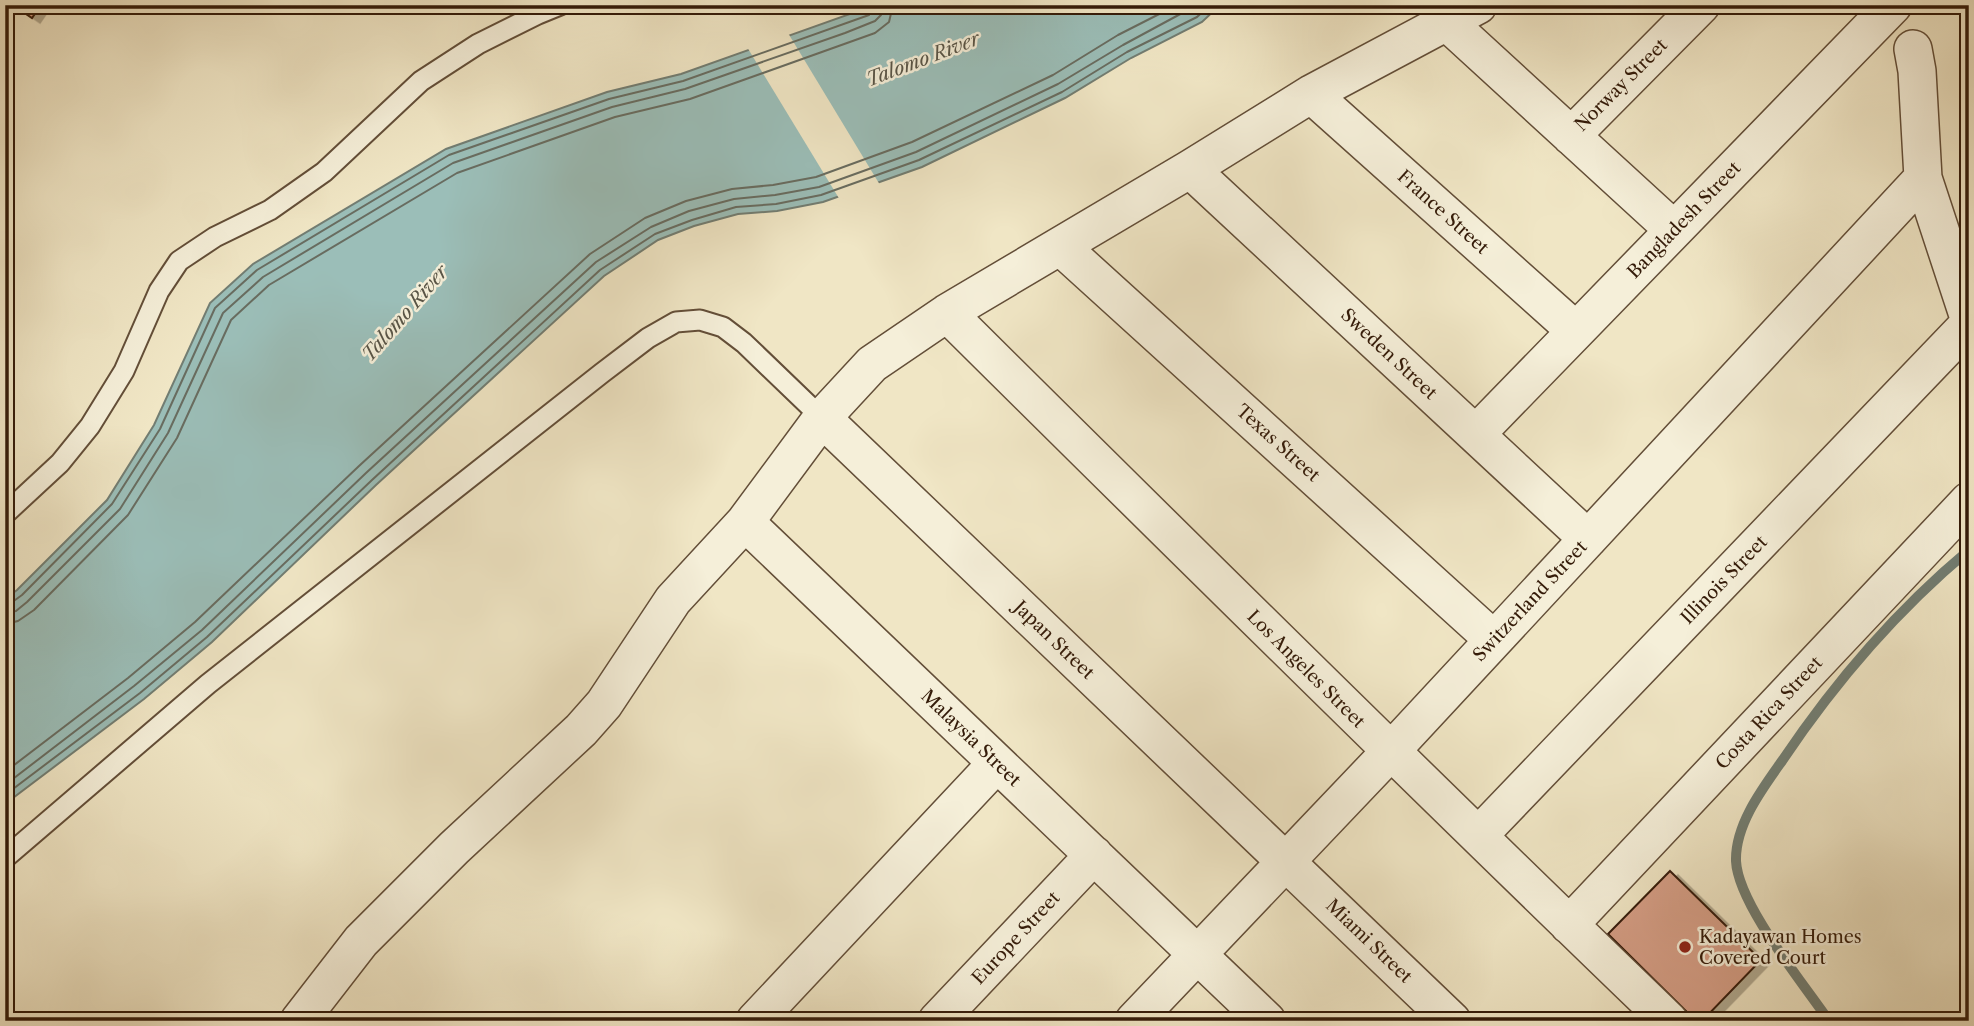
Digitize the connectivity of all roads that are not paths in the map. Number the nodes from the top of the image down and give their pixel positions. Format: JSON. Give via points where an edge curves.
{"nodes":[{"id":1,"x":560,"y":5,"type":"edge"},
{"id":2,"x":1701,"y":5,"type":"edge"},
{"id":3,"x":1893,"y":5,"type":"edge"},
{"id":4,"x":1463,"y":13,"type":"edge"},
{"id":5,"x":1913,"y":49,"type":"dead end"},
{"id":6,"x":1311,"y":94,"type":"junction"},
{"id":7,"x":1571,"y":136,"type":"junction"},
{"id":8,"x":1191,"y":169,"type":"junction"},
{"id":9,"x":1923,"y":178,"type":"junction"},
{"id":10,"x":1674,"y":230,"type":"junction"},
{"id":11,"x":1061,"y":247,"type":"junction"},
{"id":12,"x":947,"y":313,"type":"junction"},
{"id":13,"x":1969,"y":318,"type":"edge"},
{"id":14,"x":1969,"y":324,"type":"edge"},
{"id":15,"x":1576,"y":331,"type":"junction"},
{"id":16,"x":822,"y":418,"type":"junction"},
{"id":17,"x":1476,"y":434,"type":"junction"},
{"id":18,"x":1969,"y":501,"type":"edge"},
{"id":19,"x":5,"y":514,"type":"edge"},
{"id":20,"x":745,"y":522,"type":"junction"},
{"id":21,"x":1588,"y":539,"type":"junction"},
{"id":22,"x":1494,"y":640,"type":"junction"},
{"id":23,"x":1390,"y":752,"type":"junction"},
{"id":24,"x":997,"y":763,"type":"junction"},
{"id":25,"x":1479,"y":835,"type":"junction"},
{"id":26,"x":1094,"y":855,"type":"junction"},
{"id":27,"x":5,"y":858,"type":"edge"},
{"id":28,"x":1285,"y":862,"type":"junction"},
{"id":29,"x":1569,"y":925,"type":"junction"},
{"id":30,"x":1197,"y":954,"type":"junction"},
{"id":31,"x":299,"y":1021,"type":"edge"},
{"id":32,"x":755,"y":1021,"type":"edge"},
{"id":33,"x":937,"y":1021,"type":"edge"},
{"id":34,"x":1133,"y":1021,"type":"edge"},
{"id":35,"x":1267,"y":1021,"type":"edge"},
{"id":36,"x":1452,"y":1021,"type":"edge"},
{"id":37,"x":1669,"y":1021,"type":"edge"}],
"edges":[{"from":1,"to":19,"type":"lane","via":[[478,44],[421,81],[324,172],[270,210],[179,261],[159,291],[124,371],[90,426],[61,463]]},
{"from":2,"to":7,"type":"street","name":"Norway Street"},
{"from":3,"to":10,"type":"street","name":"Bangladesh Street"},
{"from":4,"to":6,"type":"street"},
{"from":4,"to":7,"type":"street"},
{"from":5,"to":9,"type":"street"},
{"from":6,"to":8,"type":"street"},
{"from":6,"to":15,"type":"street","name":"France Street"},
{"from":7,"to":10,"type":"street"},
{"from":8,"to":11,"type":"street"},
{"from":8,"to":17,"type":"street","name":"Sweden Street"},
{"from":9,"to":13,"type":"street"},
{"from":9,"to":21,"type":"street","name":"Switzerland Street"},
{"from":10,"to":15,"type":"street","name":"Bangladesh Street"},
{"from":11,"to":12,"type":"street"},
{"from":11,"to":22,"type":"street","name":"Texas Street"},
{"from":12,"to":16,"type":"street","via":[[872,364]]},
{"from":12,"to":23,"type":"street","name":"Los Angeles Street"},
{"from":14,"to":25,"type":"street","name":"Illinois Street"},
{"from":15,"to":17,"type":"street","name":"Bangladesh Street"},
{"from":16,"to":20,"type":"street"},
{"from":16,"to":27,"type":"lane","via":[[723,327],[700,320],[676,322],[648,338],[208,684]]},
{"from":16,"to":28,"type":"street","name":"Japan Street"},
{"from":17,"to":21,"type":"street","name":"Sweden Street"},
{"from":18,"to":29,"type":"street","name":"Costa Rica Street"},
{"from":20,"to":24,"type":"street","name":"Malaysia Street"},
{"from":20,"to":31,"type":"street","via":[[673,600],[582,730],[361,941]]},
{"from":21,"to":22,"type":"street","name":"Switzerland Street"},
{"from":22,"to":23,"type":"street","name":"Switzerland Street"},
{"from":23,"to":25,"type":"street","name":"Los Angeles Street"},
{"from":23,"to":28,"type":"street","name":"Switzerland Street"},
{"from":24,"to":26,"type":"street","name":"Malaysia Street"},
{"from":24,"to":32,"type":"street"},
{"from":25,"to":29,"type":"street","name":"Los Angeles Street"},
{"from":26,"to":30,"type":"street","name":"Malaysia Street"},
{"from":26,"to":33,"type":"street","name":"Europe Street"},
{"from":28,"to":30,"type":"street","name":"Switzerland Street"},
{"from":28,"to":36,"type":"street","name":"Miami Street"},
{"from":29,"to":37,"type":"street","name":"Los Angeles Street"},
{"from":30,"to":34,"type":"street","name":"Switzerland Street"},
{"from":30,"to":35,"type":"street","name":"Malaysia Street"}]}
